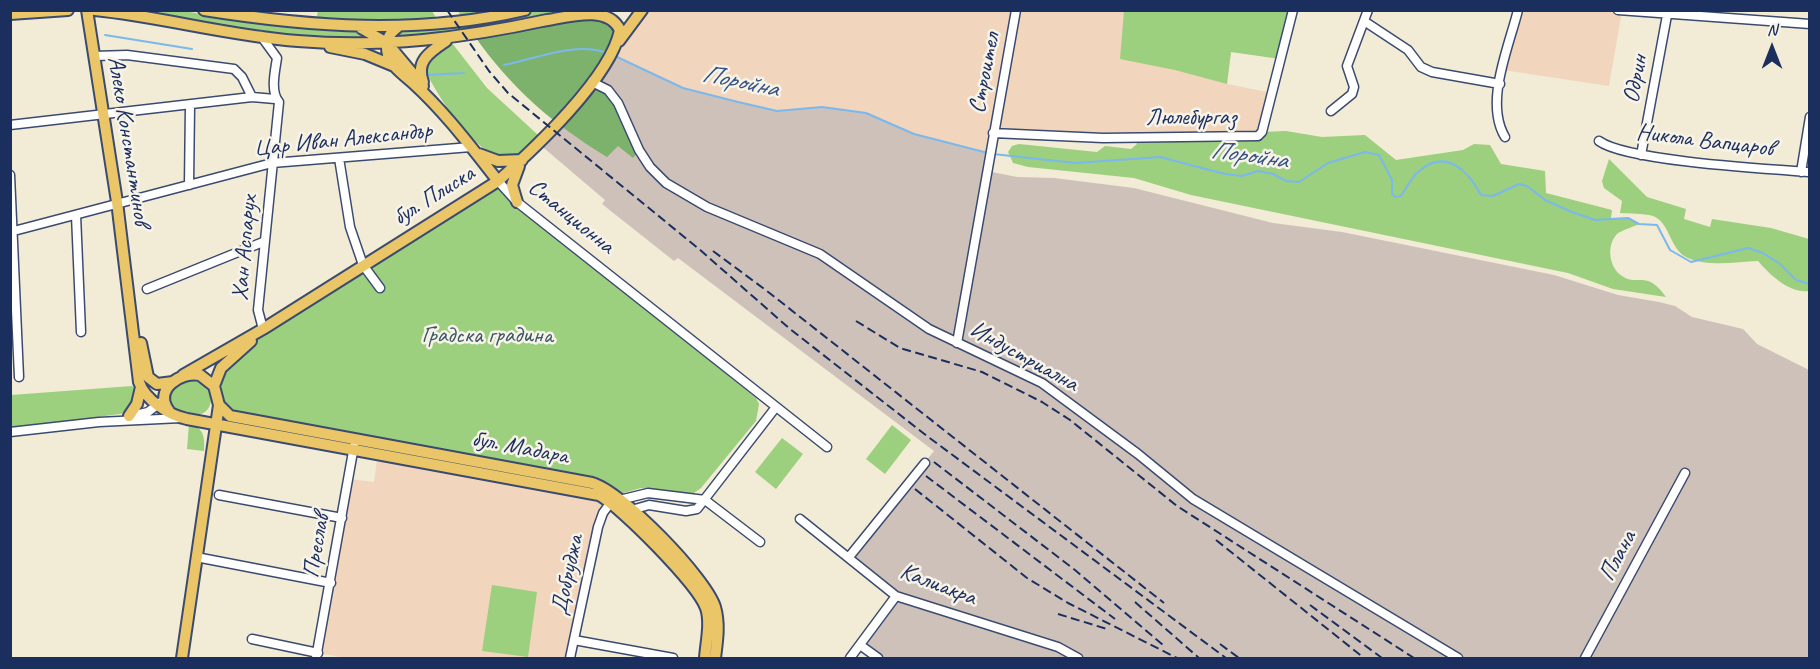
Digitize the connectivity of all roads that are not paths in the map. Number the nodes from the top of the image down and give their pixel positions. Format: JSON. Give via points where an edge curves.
{"nodes":[{"id":1,"x":68,"y":10,"type":"edge"},
{"id":2,"x":87,"y":10,"type":"edge"},
{"id":3,"x":95,"y":10,"type":"edge"},
{"id":4,"x":204,"y":10,"type":"edge"},
{"id":5,"x":525,"y":10,"type":"edge"},
{"id":6,"x":588,"y":10,"type":"edge"},
{"id":7,"x":642,"y":10,"type":"edge"},
{"id":8,"x":1016,"y":10,"type":"edge"},
{"id":9,"x":1293,"y":10,"type":"edge"},
{"id":10,"x":1368,"y":10,"type":"edge"},
{"id":11,"x":1518,"y":10,"type":"edge"},
{"id":12,"x":1618,"y":10,"type":"edge"},
{"id":13,"x":1668,"y":12,"type":"edge"},
{"id":14,"x":10,"y":14,"type":"edge"},
{"id":15,"x":542,"y":21,"type":"junction"},
{"id":16,"x":1364,"y":21,"type":"junction"},
{"id":17,"x":1809,"y":24,"type":"edge"},
{"id":18,"x":357,"y":26,"type":"junction"},
{"id":19,"x":398,"y":27,"type":"junction"},
{"id":20,"x":261,"y":36,"type":"junction"},
{"id":21,"x":448,"y":39,"type":"junction"},
{"id":22,"x":298,"y":41,"type":"junction"},
{"id":23,"x":387,"y":43,"type":"junction"},
{"id":24,"x":617,"y":43,"type":"junction"},
{"id":25,"x":94,"y":56,"type":"junction"},
{"id":26,"x":394,"y":66,"type":"junction"},
{"id":27,"x":592,"y":82,"type":"junction"},
{"id":28,"x":1500,"y":84,"type":"junction"},
{"id":29,"x":252,"y":97,"type":"junction"},
{"id":30,"x":275,"y":99,"type":"junction"},
{"id":31,"x":436,"y":103,"type":"junction"},
{"id":32,"x":190,"y":106,"type":"junction"},
{"id":33,"x":1331,"y":111,"type":"dead end"},
{"id":34,"x":104,"y":115,"type":"junction"},
{"id":35,"x":1809,"y":117,"type":"edge"},
{"id":36,"x":10,"y":125,"type":"edge"},
{"id":37,"x":993,"y":137,"type":"junction"},
{"id":38,"x":1505,"y":137,"type":"dead end"},
{"id":39,"x":1599,"y":141,"type":"dead end"},
{"id":40,"x":473,"y":150,"type":"junction"},
{"id":41,"x":1641,"y":155,"type":"junction"},
{"id":42,"x":339,"y":158,"type":"junction"},
{"id":43,"x":522,"y":160,"type":"junction"},
{"id":44,"x":272,"y":163,"type":"junction"},
{"id":45,"x":1805,"y":172,"type":"edge"},
{"id":46,"x":10,"y":175,"type":"edge"},
{"id":47,"x":498,"y":181,"type":"junction"},
{"id":48,"x":189,"y":185,"type":"junction"},
{"id":49,"x":117,"y":202,"type":"junction"},
{"id":50,"x":517,"y":202,"type":"junction"},
{"id":51,"x":76,"y":215,"type":"junction"},
{"id":52,"x":12,"y":232,"type":"edge"},
{"id":53,"x":263,"y":242,"type":"junction"},
{"id":54,"x":363,"y":265,"type":"junction"},
{"id":55,"x":127,"y":278,"type":"junction"},
{"id":56,"x":380,"y":288,"type":"dead end"},
{"id":57,"x":147,"y":289,"type":"dead end"},
{"id":58,"x":263,"y":329,"type":"junction"},
{"id":59,"x":81,"y":332,"type":"dead end"},
{"id":60,"x":957,"y":342,"type":"junction"},
{"id":61,"x":19,"y":377,"type":"dead end"},
{"id":62,"x":178,"y":378,"type":"junction"},
{"id":63,"x":141,"y":387,"type":"junction"},
{"id":64,"x":216,"y":396,"type":"junction"},
{"id":65,"x":164,"y":405,"type":"junction"},
{"id":66,"x":777,"y":407,"type":"junction"},
{"id":67,"x":129,"y":416,"type":"junction"},
{"id":68,"x":189,"y":419,"type":"junction"},
{"id":69,"x":99,"y":422,"type":"junction"},
{"id":70,"x":217,"y":423,"type":"junction"},
{"id":71,"x":10,"y":432,"type":"edge"},
{"id":72,"x":355,"y":444,"type":"junction"},
{"id":73,"x":827,"y":447,"type":"dead end"},
{"id":74,"x":925,"y":463,"type":"dead end"},
{"id":75,"x":1685,"y":473,"type":"dead end"},
{"id":76,"x":205,"y":493,"type":"junction"},
{"id":77,"x":219,"y":495,"type":"dead end"},
{"id":78,"x":617,"y":500,"type":"junction"},
{"id":79,"x":705,"y":500,"type":"junction"},
{"id":80,"x":629,"y":511,"type":"junction"},
{"id":81,"x":342,"y":518,"type":"junction"},
{"id":82,"x":800,"y":519,"type":"dead end"},
{"id":83,"x":760,"y":542,"type":"dead end"},
{"id":84,"x":196,"y":557,"type":"junction"},
{"id":85,"x":849,"y":557,"type":"junction"},
{"id":86,"x":331,"y":583,"type":"junction"},
{"id":87,"x":896,"y":596,"type":"junction"},
{"id":88,"x":252,"y":639,"type":"dead end"},
{"id":89,"x":574,"y":640,"type":"junction"},
{"id":90,"x":860,"y":645,"type":"junction"},
{"id":91,"x":317,"y":656,"type":"edge"},
{"id":92,"x":182,"y":658,"type":"edge"},
{"id":93,"x":570,"y":658,"type":"edge"},
{"id":94,"x":673,"y":658,"type":"edge"},
{"id":95,"x":708,"y":658,"type":"edge"},
{"id":96,"x":850,"y":658,"type":"edge"},
{"id":97,"x":878,"y":658,"type":"edge"},
{"id":98,"x":1078,"y":658,"type":"edge"},
{"id":99,"x":1458,"y":658,"type":"edge"},
{"id":100,"x":1585,"y":658,"type":"edge"}],
"edges":[{"from":1,"to":14,"type":"main road"},
{"from":2,"to":25,"type":"main road","name":"Алеко Константинов"},
{"from":3,"to":20,"type":"main road"},
{"from":4,"to":18,"type":"main road","via":[[315,25]]},
{"from":5,"to":19,"type":"main road","via":[[464,22]]},
{"from":6,"to":15,"type":"main road"},
{"from":7,"to":24,"type":"main road"},
{"from":8,"to":37,"type":"street","name":"Строител"},
{"from":9,"to":37,"type":"street","name":"Люлебургаз","via":[[1258,136]]},
{"from":10,"to":16,"type":"street"},
{"from":11,"to":28,"type":"street"},
{"from":12,"to":13,"type":"street"},
{"from":13,"to":17,"type":"street"},
{"from":13,"to":41,"type":"street","name":"Одрин"},
{"from":15,"to":21,"type":"main road"},
{"from":15,"to":24,"type":"main road","via":[[604,15],[620,30]]},
{"from":16,"to":28,"type":"street","via":[[1408,50],[1421,67]]},
{"from":16,"to":33,"type":"street","via":[[1347,66],[1354,87],[1352,94]]},
{"from":18,"to":19,"type":"main road"},
{"from":18,"to":23,"type":"main road"},
{"from":19,"to":23,"type":"main road"},
{"from":20,"to":22,"type":"main road"},
{"from":20,"to":30,"type":"street","name":"Хан Аспарух","via":[[277,58]]},
{"from":21,"to":23,"type":"main road"},
{"from":21,"to":31,"type":"main road","via":[[421,63],[422,79]]},
{"from":22,"to":23,"type":"main road"},
{"from":22,"to":26,"type":"main road","via":[[365,54]]},
{"from":23,"to":26,"type":"main road"},
{"from":23,"to":31,"type":"main road"},
{"from":24,"to":27,"type":"main road","name":"бул. Плиска"},
{"from":25,"to":29,"type":"street","via":[[139,57],[234,69]]},
{"from":25,"to":34,"type":"main road","name":"Алеко Константинов"},
{"from":26,"to":31,"type":"main road","name":"Станционна"},
{"from":27,"to":43,"type":"main road","name":"бул. Плиска"},
{"from":27,"to":60,"type":"street","name":"Индустриална","via":[[608,90],[618,103],[639,150],[666,183],[707,207],[820,254],[914,321]]},
{"from":28,"to":38,"type":"street","via":[[1497,121]]},
{"from":29,"to":30,"type":"street"},
{"from":29,"to":32,"type":"street"},
{"from":30,"to":44,"type":"street","name":"Хан Аспарух","via":[[279,102]]},
{"from":31,"to":40,"type":"main road","name":"Станционна"},
{"from":32,"to":34,"type":"street"},
{"from":32,"to":48,"type":"street"},
{"from":34,"to":36,"type":"street"},
{"from":34,"to":49,"type":"main road","name":"Алеко Константинов"},
{"from":35,"to":45,"type":"street"},
{"from":37,"to":60,"type":"street","name":"Строител"},
{"from":39,"to":41,"type":"street","name":"Никола Вапцаров"},
{"from":40,"to":42,"type":"street","name":"Цар Иван Александър"},
{"from":40,"to":43,"type":"main road","via":[[498,161]]},
{"from":40,"to":47,"type":"main road","name":"Станционна"},
{"from":41,"to":45,"type":"street","name":"Никола Вапцаров"},
{"from":42,"to":44,"type":"street","name":"Цар Иван Александър"},
{"from":42,"to":54,"type":"street","via":[[350,226]]},
{"from":43,"to":47,"type":"main road","name":"бул. Плиска"},
{"from":43,"to":50,"type":"main road","via":[[512,185]]},
{"from":44,"to":48,"type":"street","name":"Цар Иван Александър"},
{"from":44,"to":53,"type":"street","name":"Хан Аспарух"},
{"from":46,"to":52,"type":"street"},
{"from":47,"to":50,"type":"street","name":"Станционна"},
{"from":47,"to":54,"type":"main road","name":"бул. Плиска"},
{"from":48,"to":49,"type":"street","name":"Цар Иван Александър"},
{"from":49,"to":51,"type":"street","name":"Цар Иван Александър"},
{"from":49,"to":55,"type":"main road","name":"Алеко Константинов"},
{"from":50,"to":66,"type":"street","name":"Станционна"},
{"from":51,"to":52,"type":"street","name":"Цар Иван Александър"},
{"from":51,"to":59,"type":"street"},
{"from":52,"to":61,"type":"street"},
{"from":53,"to":57,"type":"street"},
{"from":53,"to":58,"type":"street","name":"Хан Аспарух","via":[[258,310]]},
{"from":54,"to":56,"type":"street"},
{"from":54,"to":58,"type":"main road","name":"бул. Плиска"},
{"from":55,"to":62,"type":"main road","name":"Алеко Константинов","via":[[146,373],[157,384]]},
{"from":55,"to":63,"type":"main road","name":"Алеко Константинов"},
{"from":58,"to":62,"type":"main road","name":"бул. Плиска"},
{"from":58,"to":64,"type":"main road","name":"бул. Плиска","via":[[221,368]]},
{"from":60,"to":99,"type":"street","name":"Индустриална","via":[[1042,383],[1193,499]]},
{"from":62,"to":64,"type":"main road","via":[[200,375]]},
{"from":62,"to":65,"type":"main road"},
{"from":63,"to":65,"type":"main road"},
{"from":63,"to":67,"type":"main road"},
{"from":64,"to":68,"type":"main road","via":[[214,409]]},
{"from":64,"to":70,"type":"main road"},
{"from":64,"to":72,"type":"main road","name":"бул. Мадара","via":[[230,416]]},
{"from":65,"to":67,"type":"street"},
{"from":65,"to":68,"type":"main road"},
{"from":66,"to":73,"type":"street","name":"Станционна"},
{"from":66,"to":79,"type":"street"},
{"from":67,"to":69,"type":"street"},
{"from":68,"to":69,"type":"street"},
{"from":68,"to":70,"type":"main road","name":"бул. Мадара"},
{"from":68,"to":76,"type":"main road","via":[[203,428],[208,439]]},
{"from":69,"to":71,"type":"street"},
{"from":70,"to":72,"type":"main road","name":"бул. Мадара"},
{"from":70,"to":76,"type":"main road"},
{"from":72,"to":78,"type":"main road","name":"бул. Мадара","via":[[592,483]]},
{"from":72,"to":81,"type":"street","name":"Преслав"},
{"from":74,"to":85,"type":"street"},
{"from":75,"to":100,"type":"street","name":"Плана"},
{"from":76,"to":84,"type":"main road"},
{"from":77,"to":81,"type":"street"},
{"from":78,"to":79,"type":"street","via":[[648,493]]},
{"from":78,"to":80,"type":"main road","name":"бул. Мадара"},
{"from":78,"to":89,"type":"street","name":"Добруджа","via":[[598,527]]},
{"from":79,"to":80,"type":"street","via":[[692,511],[649,505]]},
{"from":79,"to":83,"type":"street"},
{"from":80,"to":95,"type":"main road","name":"бул. Мадара","via":[[698,580],[712,600],[718,621]]},
{"from":81,"to":86,"type":"street","name":"Преслав"},
{"from":82,"to":85,"type":"street","name":"Калиакра"},
{"from":84,"to":86,"type":"street"},
{"from":84,"to":92,"type":"main road"},
{"from":85,"to":87,"type":"street","name":"Калиакра"},
{"from":86,"to":91,"type":"street","name":"Преслав"},
{"from":87,"to":90,"type":"street"},
{"from":87,"to":98,"type":"street","name":"Калиакра","via":[[1058,647]]},
{"from":88,"to":91,"type":"street"},
{"from":89,"to":93,"type":"street","name":"Добруджа"},
{"from":89,"to":94,"type":"street"},
{"from":90,"to":96,"type":"street"},
{"from":90,"to":97,"type":"street"}]}
